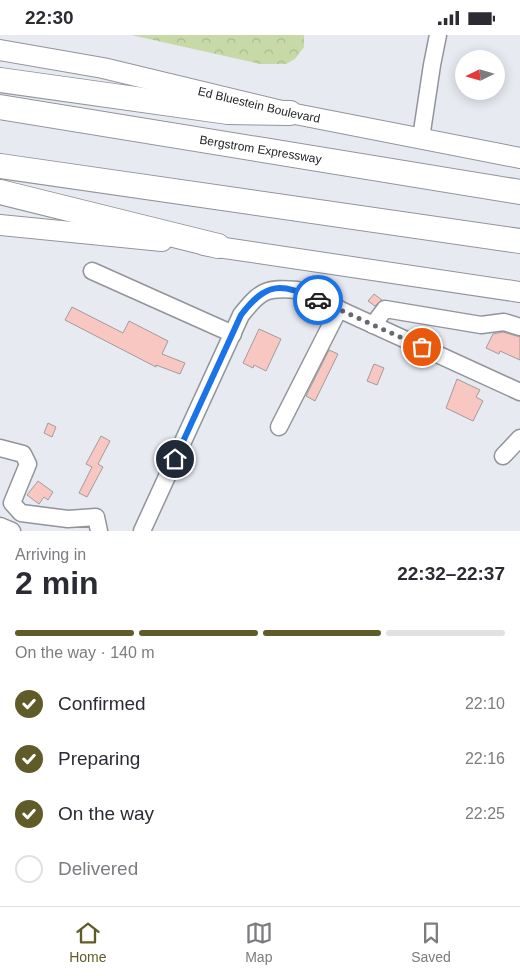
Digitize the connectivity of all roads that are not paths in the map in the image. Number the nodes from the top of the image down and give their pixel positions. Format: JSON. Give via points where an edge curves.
{"nodes":[{"id":1,"x":438,"y":35,"type":"edge"},
{"id":2,"x":0,"y":50,"type":"edge"},
{"id":3,"x":0,"y":80,"type":"edge"},
{"id":4,"x":0,"y":107,"type":"edge"},
{"id":5,"x":290,"y":113,"type":"junction"},
{"id":6,"x":420,"y":138,"type":"junction"},
{"id":7,"x":520,"y":158,"type":"edge"},
{"id":8,"x":0,"y":166,"type":"edge"},
{"id":9,"x":0,"y":192,"type":"edge"},
{"id":10,"x":520,"y":192,"type":"edge"},
{"id":11,"x":0,"y":225,"type":"edge"},
{"id":12,"x":520,"y":241,"type":"edge"},
{"id":13,"x":218,"y":246,"type":"junction"},
{"id":14,"x":92,"y":271,"type":"dead end"},
{"id":15,"x":520,"y":293,"type":"edge"},
{"id":16,"x":339,"y":309,"type":"junction"},
{"id":17,"x":374,"y":325,"type":"junction"},
{"id":18,"x":520,"y":327,"type":"edge"},
{"id":19,"x":233,"y":334,"type":"junction"},
{"id":20,"x":520,"y":392,"type":"edge"},
{"id":21,"x":280,"y":427,"type":"dead end"},
{"id":22,"x":520,"y":438,"type":"edge"},
{"id":23,"x":0,"y":448,"type":"edge"},
{"id":24,"x":503,"y":456,"type":"dead end"},
{"id":25,"x":0,"y":526,"type":"edge"},
{"id":26,"x":12,"y":531,"type":"edge"},
{"id":27,"x":99,"y":531,"type":"edge"},
{"id":28,"x":142,"y":531,"type":"edge"}],
"edges":[{"from":1,"to":6,"type":"street"},
{"from":2,"to":5,"type":"main road","name":"Ed Bluestein Boulevard","via":[[103,69]]},
{"from":3,"to":5,"type":"highway","via":[[228,112]]},
{"from":4,"to":10,"type":"highway","name":"Bergstrom Expressway"},
{"from":5,"to":6,"type":"main road","name":"Ed Bluestein Boulevard"},
{"from":6,"to":7,"type":"main road","name":"Ed Bluestein Boulevard"},
{"from":8,"to":12,"type":"highway"},
{"from":9,"to":13,"type":"highway"},
{"from":11,"to":13,"type":"main road"},
{"from":13,"to":15,"type":"main road"},
{"from":14,"to":19,"type":"street"},
{"from":16,"to":17,"type":"street"},
{"from":16,"to":19,"type":"street","via":[[296,290],[279,288],[264,291],[241,315]]},
{"from":16,"to":21,"type":"street"},
{"from":17,"to":18,"type":"street","via":[[385,309],[481,325],[504,322]]},
{"from":17,"to":20,"type":"street"},
{"from":19,"to":28,"type":"street"},
{"from":22,"to":24,"type":"street"},
{"from":23,"to":27,"type":"street","via":[[23,454],[28,463],[12,503],[21,513],[68,519],[96,517]]},
{"from":25,"to":26,"type":"street"}]}
